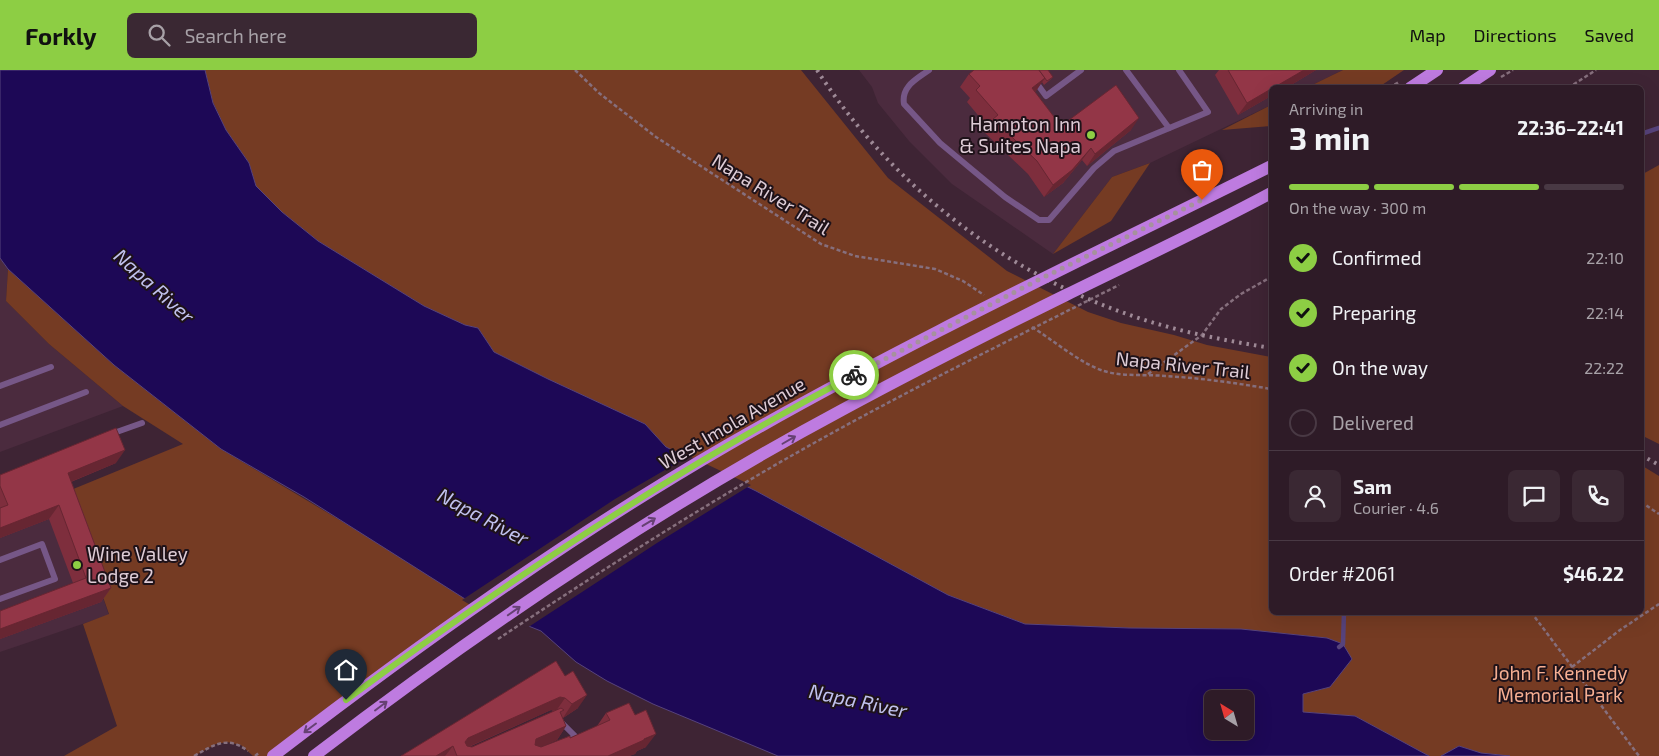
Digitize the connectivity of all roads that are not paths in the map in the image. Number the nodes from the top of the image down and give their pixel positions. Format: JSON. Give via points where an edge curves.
{"nodes":[{"id":1,"x":929,"y":70,"type":"edge"},
{"id":2,"x":1027,"y":70,"type":"edge"},
{"id":3,"x":1081,"y":70,"type":"edge"},
{"id":4,"x":1126,"y":70,"type":"edge"},
{"id":5,"x":1179,"y":70,"type":"edge"},
{"id":6,"x":1437,"y":70,"type":"edge"},
{"id":7,"x":1490,"y":70,"type":"edge"},
{"id":8,"x":1414,"y":85,"type":"edge"},
{"id":9,"x":1467,"y":85,"type":"edge"},
{"id":10,"x":1169,"y":128,"type":"junction"},
{"id":11,"x":1269,"y":167,"type":"edge"},
{"id":12,"x":1269,"y":193,"type":"edge"},
{"id":13,"x":51,"y":367,"type":"dead end"},
{"id":14,"x":0,"y":386,"type":"edge"},
{"id":15,"x":86,"y":392,"type":"dead end"},
{"id":16,"x":142,"y":423,"type":"dead end"},
{"id":17,"x":0,"y":426,"type":"edge"},
{"id":18,"x":106,"y":436,"type":"edge"},
{"id":19,"x":0,"y":560,"type":"edge"},
{"id":20,"x":0,"y":599,"type":"edge"},
{"id":21,"x":553,"y":715,"type":"edge"},
{"id":22,"x":567,"y":741,"type":"edge"},
{"id":23,"x":273,"y":756,"type":"edge"},
{"id":24,"x":314,"y":756,"type":"edge"}],
"edges":[{"from":1,"to":10,"type":"lane","via":[[905,88],[904,104],[940,143],[1005,197],[1039,220],[1049,220],[1094,168],[1114,151]]},
{"from":2,"to":3,"type":"lane","via":[[1046,96]]},
{"from":4,"to":10,"type":"lane"},
{"from":5,"to":10,"type":"lane","via":[[1208,112]]},
{"from":6,"to":8,"type":"main road"},
{"from":7,"to":9,"type":"main road"},
{"from":11,"to":23,"type":"main road","name":"West Imola Avenue","one_way":true,"bridge":true,"via":[[942,329],[723,448],[526,572],[422,644]]},
{"from":24,"to":12,"type":"main road","one_way":true,"bridge":true,"via":[[437,664],[540,593],[736,470],[953,351]]},
{"from":13,"to":14,"type":"lane"},
{"from":15,"to":17,"type":"lane"},
{"from":16,"to":18,"type":"lane"},
{"from":19,"to":20,"type":"lane","via":[[42,544],[55,579]]},
{"from":21,"to":22,"type":"lane","via":[[576,737]]}]}
